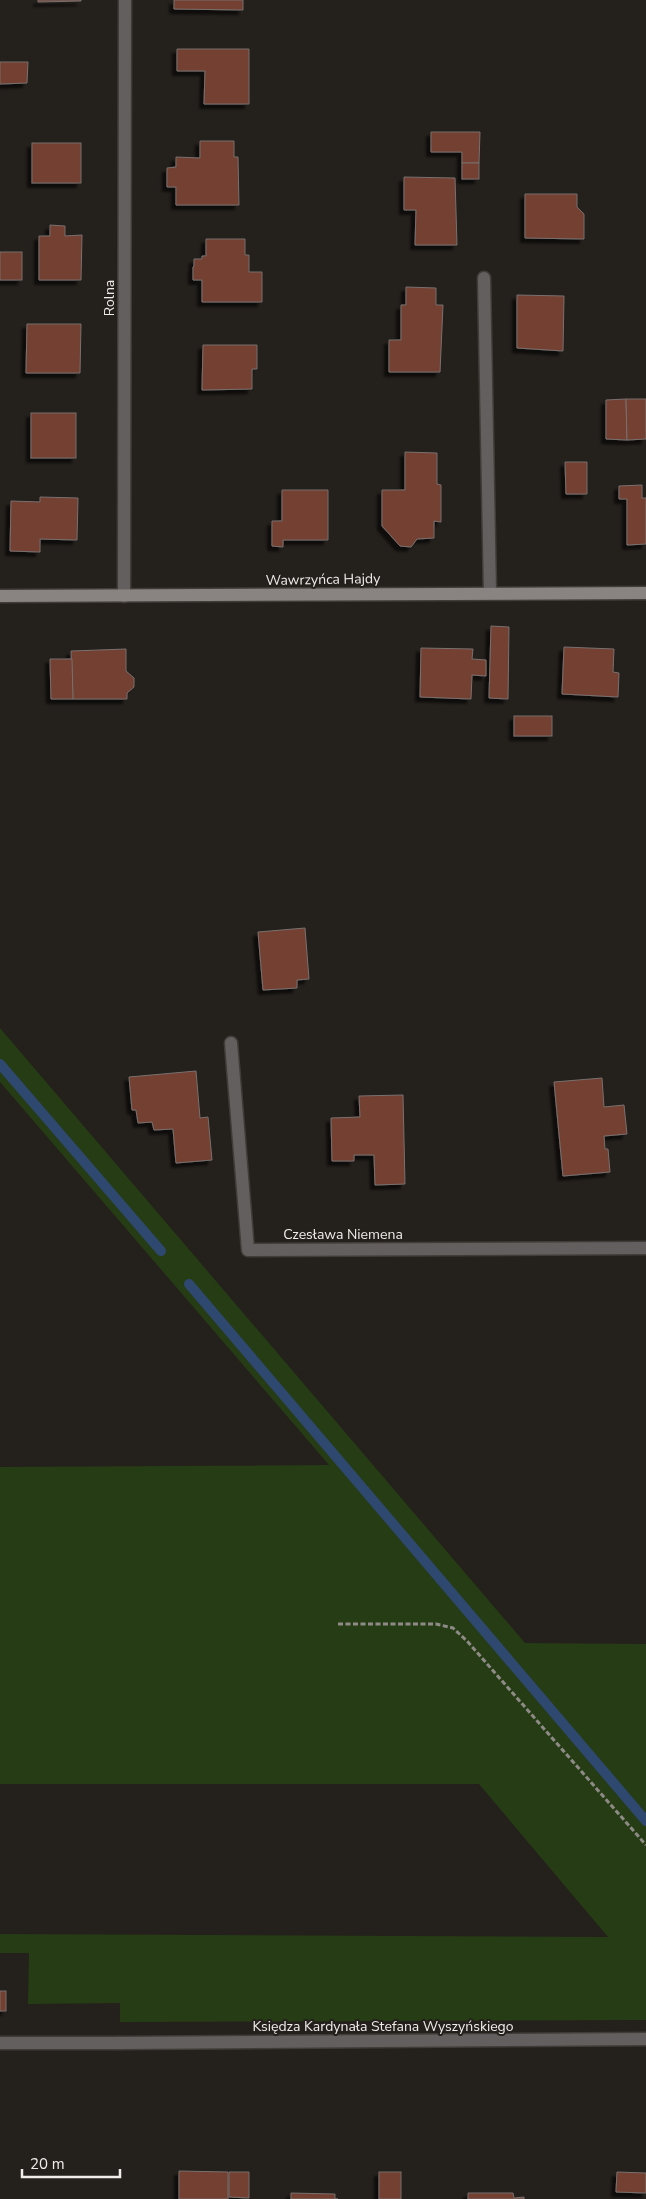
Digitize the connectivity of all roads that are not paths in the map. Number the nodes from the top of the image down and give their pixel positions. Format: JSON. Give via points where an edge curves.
{"nodes":[{"id":1,"x":125,"y":0,"type":"edge"},
{"id":2,"x":484,"y":278,"type":"dead end"},
{"id":3,"x":490,"y":592,"type":"junction"},
{"id":4,"x":646,"y":593,"type":"edge"},
{"id":5,"x":0,"y":596,"type":"edge"},
{"id":6,"x":124,"y":596,"type":"junction"},
{"id":7,"x":231,"y":1043,"type":"dead end"},
{"id":8,"x":646,"y":1248,"type":"edge"},
{"id":9,"x":646,"y":2039,"type":"edge"},
{"id":10,"x":0,"y":2043,"type":"edge"}],
"edges":[{"from":1,"to":6,"type":"street","name":"Rolna"},
{"from":2,"to":3,"type":"street"},
{"from":3,"to":4,"type":"street","name":"Wawrzyńca Hajdy"},
{"from":3,"to":6,"type":"street","name":"Wawrzyńca Hajdy"},
{"from":5,"to":6,"type":"street","name":"Wawrzyńca Hajdy"},
{"from":7,"to":8,"type":"street","name":"Czesława Niemena","via":[[248,1250]]},
{"from":9,"to":10,"type":"street","name":"Księdza Kardynała Stefana Wyszyńskiego"}]}
